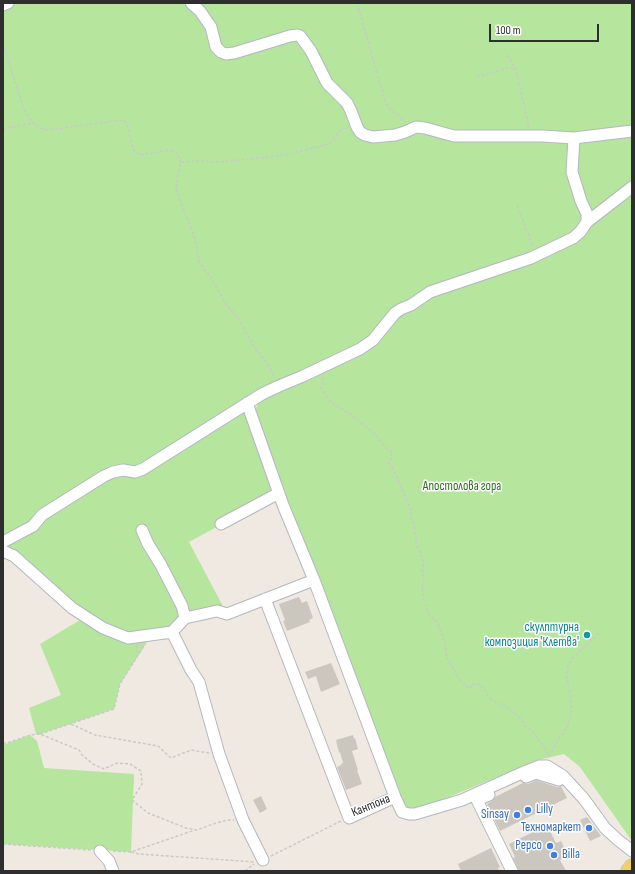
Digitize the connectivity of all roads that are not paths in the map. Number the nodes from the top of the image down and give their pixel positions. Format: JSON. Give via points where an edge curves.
{"nodes":[{"id":1,"x":8,"y":3,"type":"edge"},
{"id":2,"x":191,"y":3,"type":"edge"},
{"id":3,"x":3,"y":6,"type":"edge"},
{"id":4,"x":632,"y":131,"type":"edge"},
{"id":5,"x":574,"y":138,"type":"junction"},
{"id":6,"x":632,"y":187,"type":"edge"},
{"id":7,"x":588,"y":222,"type":"junction"},
{"id":8,"x":247,"y":403,"type":"junction"},
{"id":9,"x":279,"y":493,"type":"junction"},
{"id":10,"x":221,"y":524,"type":"dead end"},
{"id":11,"x":142,"y":530,"type":"dead end"},
{"id":12,"x":3,"y":542,"type":"edge"},
{"id":13,"x":3,"y":551,"type":"edge"},
{"id":14,"x":314,"y":580,"type":"junction"},
{"id":15,"x":265,"y":599,"type":"junction"},
{"id":16,"x":185,"y":618,"type":"junction"},
{"id":17,"x":172,"y":632,"type":"junction"},
{"id":18,"x":559,"y":780,"type":"dead end"},
{"id":19,"x":395,"y":797,"type":"junction"},
{"id":20,"x":100,"y":851,"type":"road end"},
{"id":21,"x":632,"y":851,"type":"edge"},
{"id":22,"x":263,"y":860,"type":"road end"},
{"id":23,"x":632,"y":866,"type":"edge"},
{"id":24,"x":113,"y":871,"type":"edge"},
{"id":25,"x":512,"y":871,"type":"edge"},
{"id":26,"x":628,"y":871,"type":"edge"}],
"edges":[{"from":1,"to":3,"type":"street"},
{"from":2,"to":5,"type":"street","via":[[211,27],[216,47],[226,54],[290,36],[300,36],[309,47],[327,83],[347,103],[357,127],[365,135],[395,135],[414,128],[425,128],[454,136]]},
{"from":4,"to":5,"type":"street"},
{"from":5,"to":7,"type":"street","via":[[572,172]]},
{"from":6,"to":7,"type":"street"},
{"from":7,"to":8,"type":"street","via":[[573,238],[531,258],[430,292],[395,313],[368,345]]},
{"from":8,"to":9,"type":"street","name":"Кантона"},
{"from":8,"to":12,"type":"street","via":[[143,469],[135,472],[123,470],[104,476],[42,515],[33,526]]},
{"from":9,"to":10,"type":"street"},
{"from":9,"to":14,"type":"street","name":"Кантона"},
{"from":11,"to":16,"type":"street","via":[[176,593]]},
{"from":13,"to":17,"type":"street","via":[[14,556],[72,608],[103,628],[128,638]]},
{"from":14,"to":15,"type":"street"},
{"from":14,"to":19,"type":"street","name":"Кантона"},
{"from":15,"to":16,"type":"street","via":[[227,614],[218,611]]},
{"from":15,"to":19,"type":"street","name":"Кантона","via":[[349,818]]},
{"from":16,"to":17,"type":"street"},
{"from":17,"to":22,"type":"street","via":[[199,682],[219,754],[243,820]]},
{"from":18,"to":25,"type":"street","via":[[536,773],[477,800]]},
{"from":19,"to":21,"type":"street","via":[[402,812],[415,814],[462,800],[548,762],[584,799],[605,828]]},
{"from":20,"to":24,"type":"street"},
{"from":23,"to":26,"type":"main road"}]}
